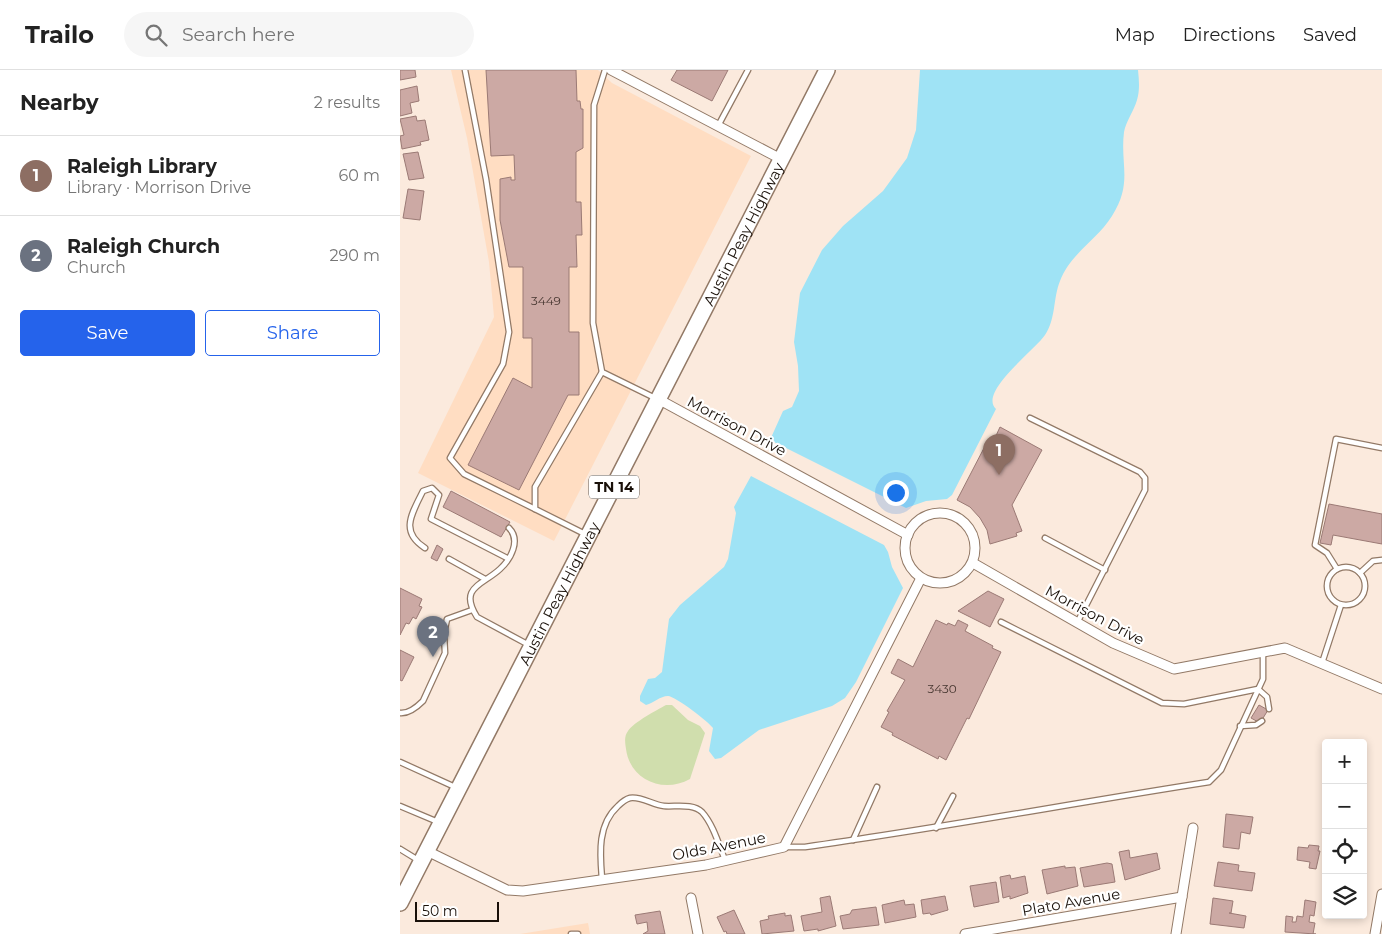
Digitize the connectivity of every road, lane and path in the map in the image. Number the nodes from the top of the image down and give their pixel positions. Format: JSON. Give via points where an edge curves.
{"nodes":[{"id":1,"x":465,"y":70,"type":"edge"},
{"id":2,"x":605,"y":70,"type":"edge"},
{"id":3,"x":611,"y":70,"type":"edge"},
{"id":4,"x":748,"y":70,"type":"edge"},
{"id":5,"x":827,"y":70,"type":"edge"},
{"id":6,"x":718,"y":126,"type":"junction"},
{"id":7,"x":781,"y":159,"type":"junction"},
{"id":8,"x":602,"y":372,"type":"junction"},
{"id":9,"x":658,"y":399,"type":"junction"},
{"id":10,"x":1030,"y":418,"type":"dead end"},
{"id":11,"x":1382,"y":448,"type":"edge"},
{"id":12,"x":535,"y":509,"type":"junction"},
{"id":13,"x":509,"y":528,"type":"dead end"},
{"id":14,"x":908,"y":534,"type":"junction"},
{"id":15,"x":589,"y":536,"type":"junction"},
{"id":16,"x":1045,"y":538,"type":"dead end"},
{"id":17,"x":425,"y":548,"type":"dead end"},
{"id":18,"x":507,"y":558,"type":"junction"},
{"id":19,"x":449,"y":559,"type":"dead end"},
{"id":20,"x":1382,"y":560,"type":"edge"},
{"id":21,"x":973,"y":563,"type":"junction"},
{"id":22,"x":1337,"y":569,"type":"junction"},
{"id":23,"x":1105,"y":570,"type":"junction"},
{"id":24,"x":1360,"y":573,"type":"junction"},
{"id":25,"x":484,"y":578,"type":"junction"},
{"id":26,"x":921,"y":578,"type":"junction"},
{"id":27,"x":1341,"y":605,"type":"junction"},
{"id":28,"x":472,"y":610,"type":"junction"},
{"id":29,"x":1001,"y":622,"type":"dead end"},
{"id":30,"x":1077,"y":623,"type":"junction"},
{"id":31,"x":532,"y":646,"type":"junction"},
{"id":32,"x":1263,"y":652,"type":"junction"},
{"id":33,"x":1322,"y":663,"type":"junction"},
{"id":34,"x":1258,"y":688,"type":"junction"},
{"id":35,"x":1382,"y":689,"type":"edge"},
{"id":36,"x":1269,"y":709,"type":"dead end"},
{"id":37,"x":400,"y":713,"type":"edge"},
{"id":38,"x":1262,"y":721,"type":"dead end"},
{"id":39,"x":1240,"y":726,"type":"junction"},
{"id":40,"x":400,"y":762,"type":"edge"},
{"id":41,"x":877,"y":787,"type":"dead end"},
{"id":42,"x":459,"y":789,"type":"junction"},
{"id":43,"x":953,"y":796,"type":"dead end"},
{"id":44,"x":400,"y":806,"type":"edge"},
{"id":45,"x":441,"y":823,"type":"junction"},
{"id":46,"x":936,"y":828,"type":"junction"},
{"id":47,"x":1193,"y":828,"type":"dead end"},
{"id":48,"x":853,"y":840,"type":"junction"},
{"id":49,"x":784,"y":847,"type":"junction"},
{"id":50,"x":400,"y":849,"type":"edge"},
{"id":51,"x":424,"y":856,"type":"junction"},
{"id":52,"x":725,"y":860,"type":"junction"},
{"id":53,"x":602,"y":879,"type":"junction"},
{"id":54,"x":1382,"y":894,"type":"edge"},
{"id":55,"x":1182,"y":897,"type":"junction"},
{"id":56,"x":691,"y":898,"type":"dead end"},
{"id":57,"x":400,"y":903,"type":"edge"},
{"id":58,"x":571,"y":934,"type":"edge"},
{"id":59,"x":578,"y":934,"type":"edge"},
{"id":60,"x":698,"y":934,"type":"edge"},
{"id":61,"x":965,"y":934,"type":"edge"},
{"id":62,"x":1176,"y":934,"type":"edge"},
{"id":63,"x":1375,"y":934,"type":"edge"}],
"edges":[{"from":1,"to":12,"type":"lane","via":[[509,332],[503,364],[450,458],[464,474]]},
{"from":2,"to":8,"type":"lane","via":[[594,106],[593,323]]},
{"from":3,"to":6,"type":"street"},
{"from":4,"to":6,"type":"lane"},
{"from":5,"to":7,"type":"main road","name":"Austin Peay Highway","number":"TN 14"},
{"from":6,"to":7,"type":"street"},
{"from":7,"to":9,"type":"main road","name":"Austin Peay Highway","number":"TN 14"},
{"from":8,"to":9,"type":"lane"},
{"from":8,"to":12,"type":"lane","via":[[535,487]]},
{"from":9,"to":14,"type":"street","name":"Morrison Drive"},
{"from":9,"to":15,"type":"main road","name":"Austin Peay Highway","number":"TN 14"},
{"from":10,"to":23,"type":"lane","via":[[1140,472],[1145,478],[1145,490]]},
{"from":11,"to":22,"type":"lane","via":[[1336,439],[1315,545],[1327,552]]},
{"from":12,"to":15,"type":"lane"},
{"from":13,"to":18,"type":"lane","via":[[516,542]]},
{"from":14,"to":21,"type":"street","via":[[922,518],[933,514],[955,516],[964,522],[975,541]]},
{"from":14,"to":26,"type":"street","via":[[906,559]]},
{"from":15,"to":31,"type":"main road","name":"Austin Peay Highway","number":"TN 14"},
{"from":16,"to":23,"type":"lane"},
{"from":17,"to":18,"type":"lane","via":[[412,542],[406,524],[423,491],[432,488],[439,495],[431,519]]},
{"from":18,"to":25,"type":"lane","via":[[501,568]]},
{"from":19,"to":25,"type":"lane"},
{"from":20,"to":24,"type":"lane","via":[[1373,560]]},
{"from":21,"to":26,"type":"street","via":[[966,573],[944,584]]},
{"from":21,"to":30,"type":"street","name":"Morrison Drive"},
{"from":22,"to":24,"type":"lane","via":[[1349,567]]},
{"from":22,"to":27,"type":"lane","via":[[1329,577],[1326,588],[1331,599]]},
{"from":23,"to":30,"type":"lane"},
{"from":24,"to":27,"type":"lane","via":[[1365,584],[1362,596],[1353,604]]},
{"from":25,"to":28,"type":"lane","via":[[474,587],[470,598]]},
{"from":26,"to":49,"type":"street","name":"Olds Avenue"},
{"from":27,"to":33,"type":"lane"},
{"from":28,"to":31,"type":"lane","via":[[488,624]]},
{"from":28,"to":37,"type":"lane","via":[[448,620],[444,634],[445,652],[424,701],[404,714]]},
{"from":29,"to":34,"type":"lane","via":[[1162,703],[1184,704]]},
{"from":30,"to":32,"type":"street","name":"Morrison Drive","via":[[1113,643],[1174,668]]},
{"from":31,"to":42,"type":"main road","name":"Austin Peay Highway","number":"TN 14"},
{"from":32,"to":33,"type":"street","name":"Morrison Drive","via":[[1286,648]]},
{"from":32,"to":34,"type":"lane","via":[[1263,679]]},
{"from":33,"to":35,"type":"street","name":"Morrison Drive"},
{"from":34,"to":36,"type":"lane","via":[[1269,701]]},
{"from":34,"to":39,"type":"lane"},
{"from":38,"to":39,"type":"lane","via":[[1256,725]]},
{"from":39,"to":46,"type":"lane","via":[[1221,770],[1209,782],[1087,800]]},
{"from":40,"to":42,"type":"lane"},
{"from":41,"to":48,"type":"lane"},
{"from":42,"to":45,"type":"main road","name":"Austin Peay Highway","number":"TN 14"},
{"from":43,"to":46,"type":"lane"},
{"from":44,"to":45,"type":"lane"},
{"from":45,"to":51,"type":"main road","name":"Austin Peay Highway","number":"TN 14"},
{"from":46,"to":48,"type":"lane"},
{"from":47,"to":55,"type":"street"},
{"from":48,"to":49,"type":"lane"},
{"from":49,"to":52,"type":"street","name":"Olds Avenue"},
{"from":50,"to":51,"type":"lane"},
{"from":51,"to":53,"type":"street","name":"Olds Avenue","via":[[506,890],[523,891]]},
{"from":51,"to":57,"type":"main road","name":"Austin Peay Highway","number":"TN 14"},
{"from":52,"to":53,"type":"street","name":"Olds Avenue"},
{"from":52,"to":53,"type":"lane","via":[[714,833],[694,807],[659,805],[628,798],[612,811],[605,825],[601,838]]},
{"from":54,"to":63,"type":"street"},
{"from":55,"to":61,"type":"street","name":"Plato Avenue"},
{"from":55,"to":62,"type":"street"},
{"from":56,"to":60,"type":"street"},
{"from":58,"to":59,"type":"lane"}]}
